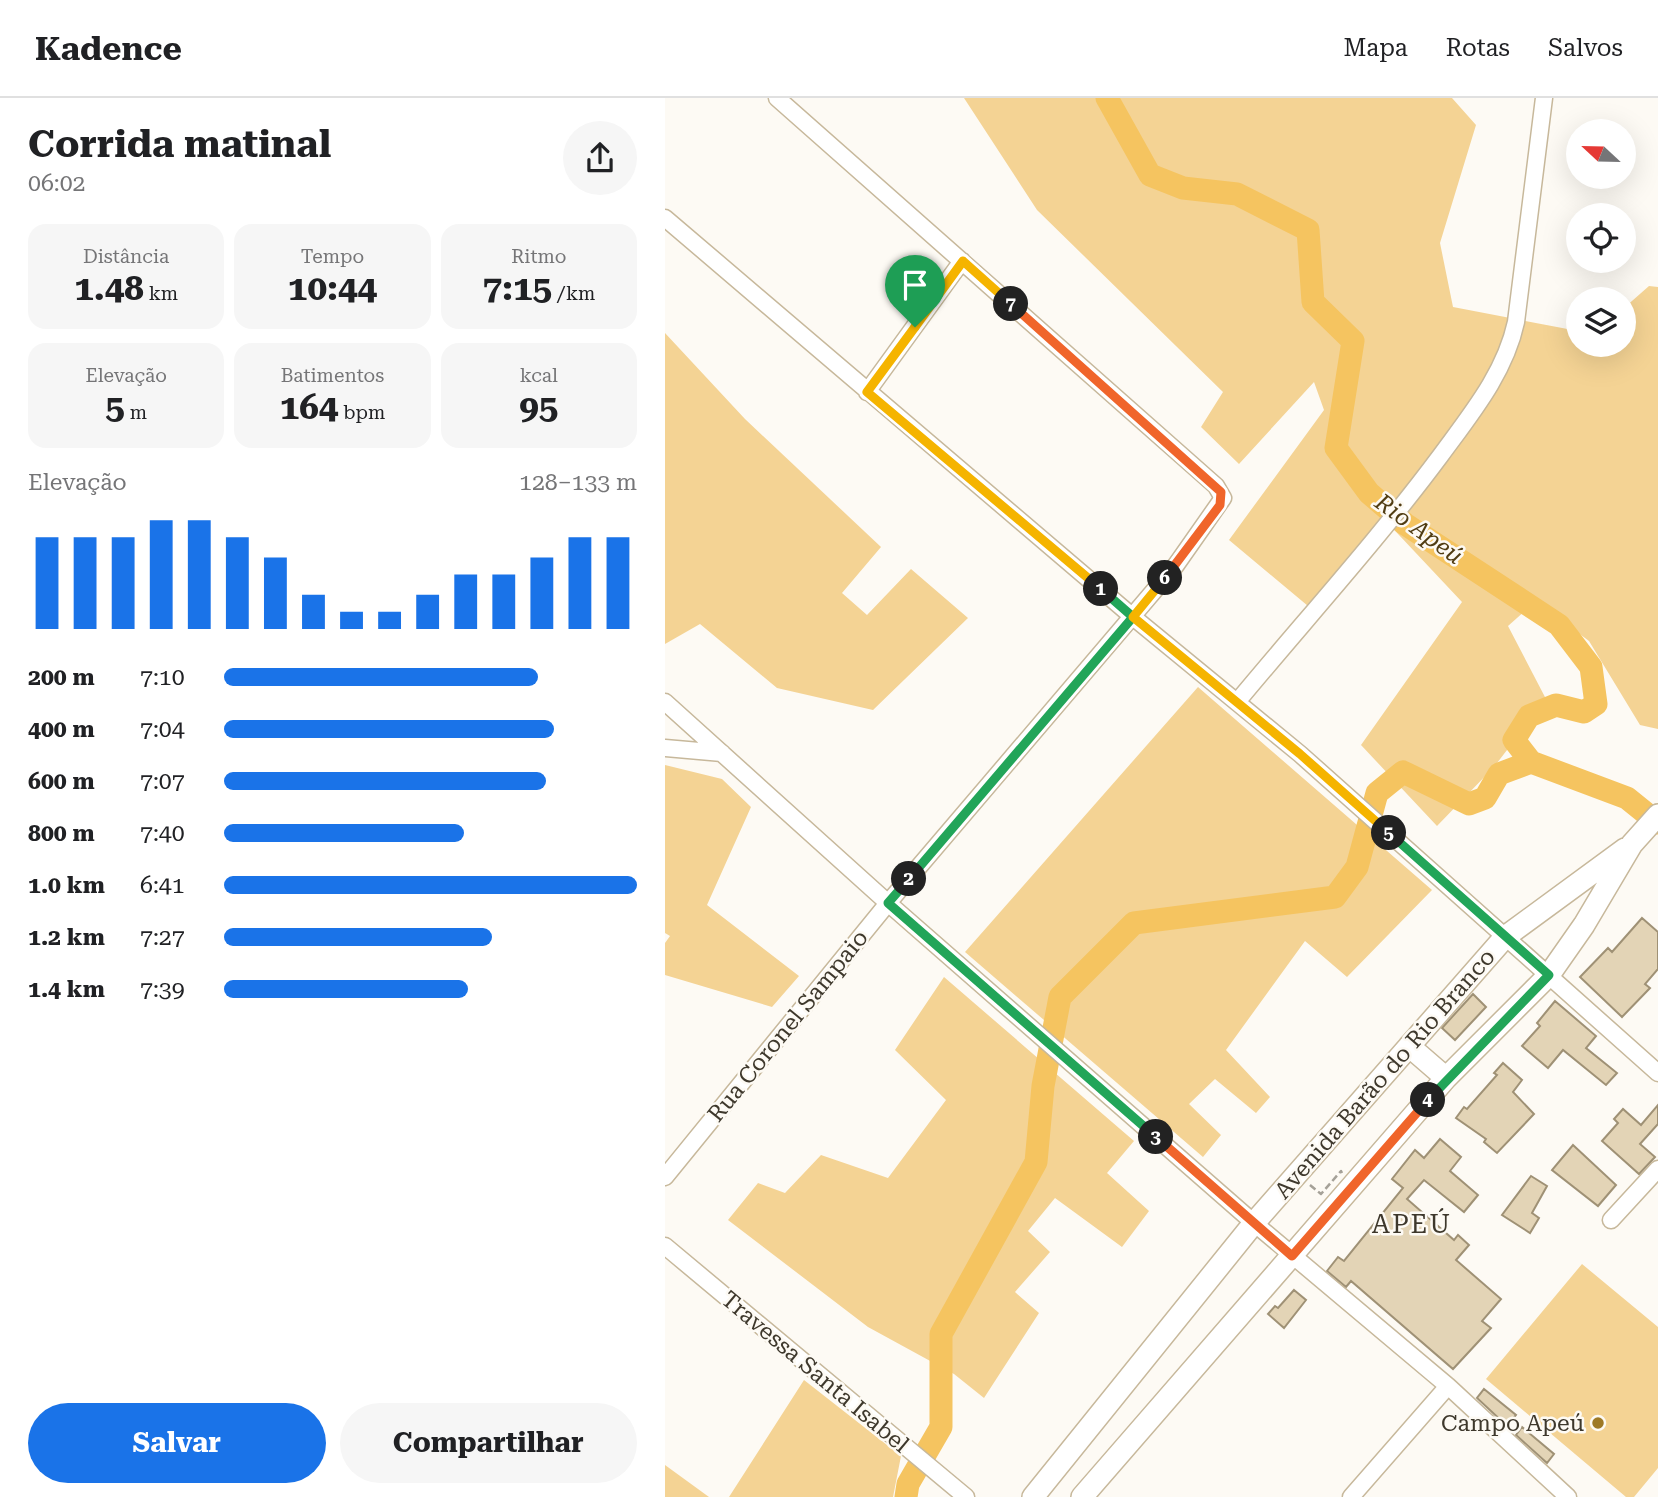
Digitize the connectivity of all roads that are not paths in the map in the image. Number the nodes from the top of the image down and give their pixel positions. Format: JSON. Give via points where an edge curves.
{"nodes":[{"id":1,"x":777,"y":98,"type":"edge"},
{"id":2,"x":1544,"y":98,"type":"edge"},
{"id":3,"x":665,"y":218,"type":"edge"},
{"id":4,"x":963,"y":261,"type":"junction"},
{"id":5,"x":867,"y":392,"type":"junction"},
{"id":6,"x":1133,"y":617,"type":"junction"},
{"id":7,"x":665,"y":702,"type":"edge"},
{"id":8,"x":1237,"y":702,"type":"junction"},
{"id":9,"x":665,"y":748,"type":"edge"},
{"id":10,"x":722,"y":753,"type":"junction"},
{"id":11,"x":1658,"y":815,"type":"edge"},
{"id":12,"x":1637,"y":839,"type":"junction"},
{"id":13,"x":888,"y":903,"type":"junction"},
{"id":14,"x":1505,"y":937,"type":"junction"},
{"id":15,"x":1549,"y":975,"type":"junction"},
{"id":16,"x":1409,"y":1046,"type":"junction"},
{"id":17,"x":1658,"y":1073,"type":"edge"},
{"id":18,"x":1446,"y":1078,"type":"junction"},
{"id":19,"x":1658,"y":1169,"type":"edge"},
{"id":20,"x":665,"y":1177,"type":"edge"},
{"id":21,"x":1611,"y":1220,"type":"dead end"},
{"id":22,"x":1254,"y":1223,"type":"junction"},
{"id":23,"x":665,"y":1246,"type":"edge"},
{"id":24,"x":1292,"y":1256,"type":"junction"},
{"id":25,"x":1448,"y":1386,"type":"junction"},
{"id":26,"x":966,"y":1497,"type":"edge"},
{"id":27,"x":1033,"y":1497,"type":"edge"},
{"id":28,"x":1082,"y":1497,"type":"edge"},
{"id":29,"x":1351,"y":1497,"type":"edge"},
{"id":30,"x":1568,"y":1497,"type":"edge"}],
"edges":[{"from":1,"to":4,"type":"street"},
{"from":2,"to":8,"type":"street","via":[[1510,347],[1476,406],[1405,504]]},
{"from":3,"to":5,"type":"street"},
{"from":4,"to":5,"type":"street"},
{"from":4,"to":6,"type":"street","name":"Rua Coronel Sampaio","via":[[1221,492],[1220,505]]},
{"from":5,"to":6,"type":"street"},
{"from":6,"to":8,"type":"street"},
{"from":6,"to":13,"type":"street","name":"Rua Coronel Sampaio"},
{"from":7,"to":10,"type":"street"},
{"from":8,"to":14,"type":"street"},
{"from":9,"to":10,"type":"street"},
{"from":10,"to":13,"type":"street"},
{"from":11,"to":12,"type":"main road","name":"Avenida Barão do Rio Branco"},
{"from":12,"to":14,"type":"main road","name":"Avenida Barão do Rio Branco"},
{"from":12,"to":15,"type":"main road","name":"Avenida Barão do Rio Branco"},
{"from":13,"to":20,"type":"street","name":"Rua Coronel Sampaio"},
{"from":13,"to":22,"type":"street"},
{"from":14,"to":15,"type":"street"},
{"from":14,"to":16,"type":"main road","name":"Avenida Barão do Rio Branco"},
{"from":15,"to":17,"type":"street"},
{"from":15,"to":18,"type":"main road","name":"Avenida Barão do Rio Branco"},
{"from":16,"to":18,"type":"main road"},
{"from":16,"to":22,"type":"main road","name":"Avenida Barão do Rio Branco"},
{"from":18,"to":24,"type":"main road","name":"Avenida Barão do Rio Branco"},
{"from":19,"to":21,"type":"street"},
{"from":22,"to":24,"type":"street"},
{"from":22,"to":27,"type":"main road","name":"Avenida Barão do Rio Branco"},
{"from":23,"to":26,"type":"street","name":"Travessa Santa Isabel"},
{"from":24,"to":25,"type":"street"},
{"from":24,"to":28,"type":"main road","name":"Avenida Barão do Rio Branco"},
{"from":25,"to":29,"type":"street"},
{"from":25,"to":30,"type":"street"}]}
